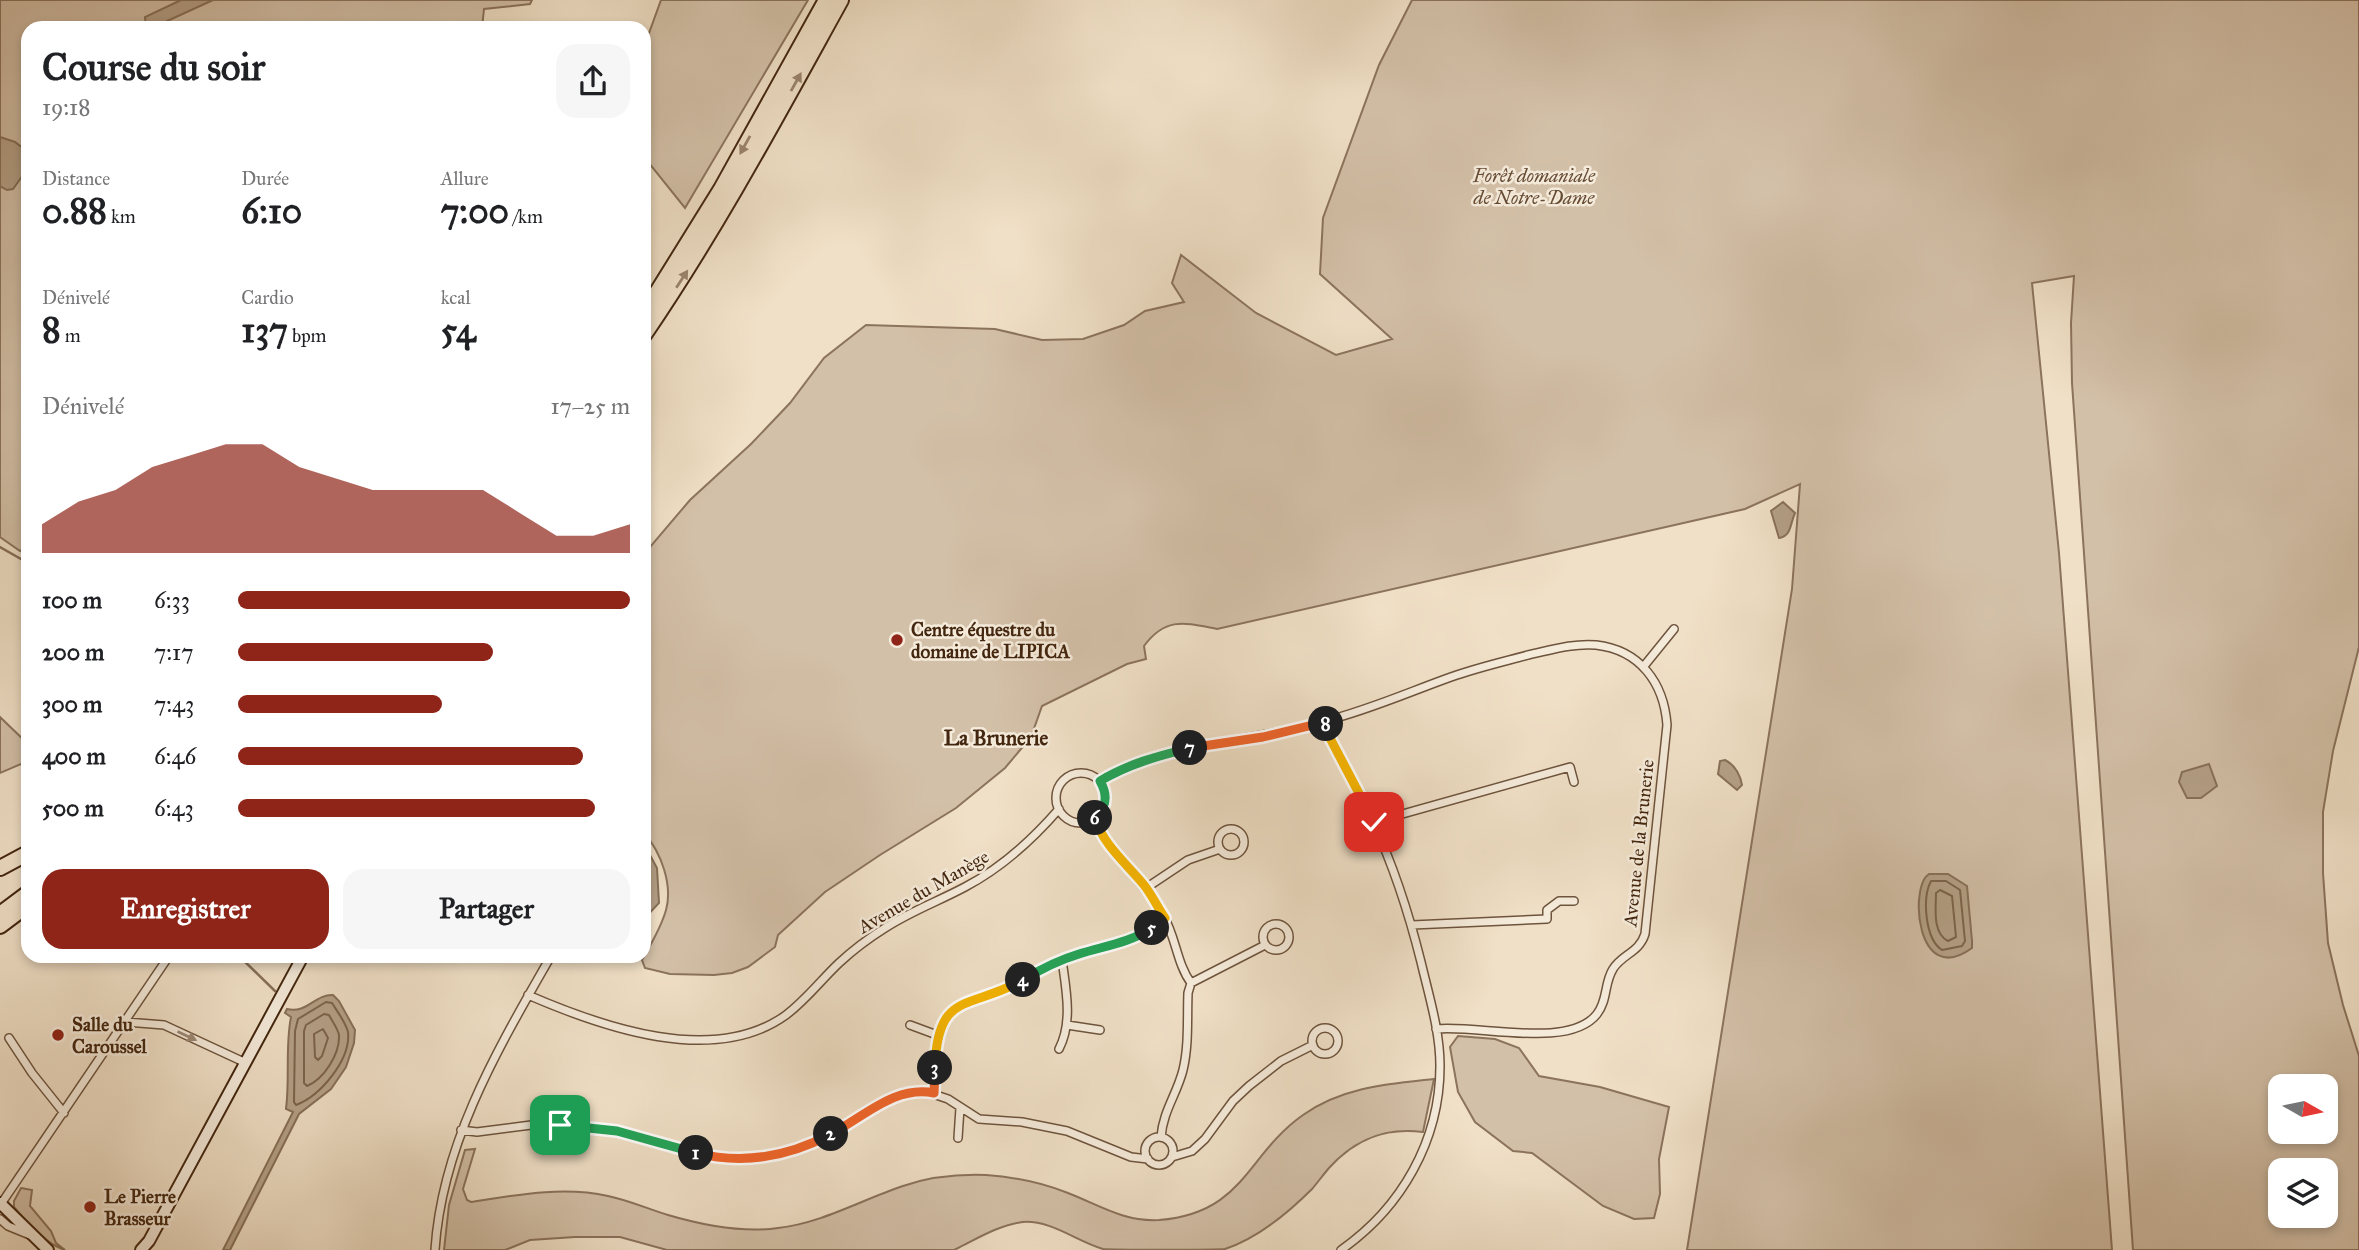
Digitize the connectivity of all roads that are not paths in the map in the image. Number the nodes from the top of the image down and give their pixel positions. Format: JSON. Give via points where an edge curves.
{"nodes":[{"id":1,"x":826,"y":0,"type":"edge"},
{"id":2,"x":841,"y":0,"type":"edge"},
{"id":3,"x":651,"y":302,"type":"edge"},
{"id":4,"x":651,"y":325,"type":"edge"},
{"id":5,"x":1674,"y":629,"type":"dead end"},
{"id":6,"x":1644,"y":666,"type":"junction"},
{"id":7,"x":1325,"y":722,"type":"junction"},
{"id":8,"x":1100,"y":781,"type":"junction"},
{"id":9,"x":1574,"y":782,"type":"dead end"},
{"id":10,"x":1059,"y":809,"type":"junction"},
{"id":11,"x":1095,"y":819,"type":"junction"},
{"id":12,"x":1374,"y":822,"type":"junction"},
{"id":13,"x":1220,"y":849,"type":"dead end"},
{"id":14,"x":21,"y":857,"type":"edge"},
{"id":15,"x":0,"y":869,"type":"edge"},
{"id":16,"x":1146,"y":888,"type":"junction"},
{"id":17,"x":21,"y":898,"type":"edge"},
{"id":18,"x":1573,"y":901,"type":"dead end"},
{"id":19,"x":21,"y":910,"type":"edge"},
{"id":20,"x":0,"y":914,"type":"edge"},
{"id":21,"x":1165,"y":918,"type":"junction"},
{"id":22,"x":1412,"y":925,"type":"junction"},
{"id":23,"x":0,"y":926,"type":"edge"},
{"id":24,"x":1265,"y":945,"type":"dead end"},
{"id":25,"x":1062,"y":961,"type":"junction"},
{"id":26,"x":164,"y":963,"type":"edge"},
{"id":27,"x":299,"y":963,"type":"edge"},
{"id":28,"x":547,"y":963,"type":"edge"},
{"id":29,"x":1191,"y":983,"type":"junction"},
{"id":30,"x":528,"y":995,"type":"junction"},
{"id":31,"x":125,"y":1022,"type":"junction"},
{"id":32,"x":1067,"y":1025,"type":"junction"},
{"id":33,"x":910,"y":1026,"type":"dead end"},
{"id":34,"x":1436,"y":1029,"type":"junction"},
{"id":35,"x":1100,"y":1030,"type":"dead end"},
{"id":36,"x":937,"y":1035,"type":"junction"},
{"id":37,"x":9,"y":1038,"type":"dead end"},
{"id":38,"x":1313,"y":1045,"type":"dead end"},
{"id":39,"x":1059,"y":1049,"type":"dead end"},
{"id":40,"x":246,"y":1063,"type":"junction"},
{"id":41,"x":934,"y":1093,"type":"junction"},
{"id":42,"x":960,"y":1108,"type":"junction"},
{"id":43,"x":64,"y":1112,"type":"junction"},
{"id":44,"x":461,"y":1130,"type":"junction"},
{"id":45,"x":1161,"y":1137,"type":"junction"},
{"id":46,"x":958,"y":1138,"type":"dead end"},
{"id":47,"x":1172,"y":1157,"type":"junction"},
{"id":48,"x":1148,"y":1159,"type":"junction"},
{"id":49,"x":0,"y":1204,"type":"edge"},
{"id":50,"x":0,"y":1219,"type":"edge"},
{"id":51,"x":33,"y":1242,"type":"edge"},
{"id":52,"x":148,"y":1245,"type":"edge"},
{"id":53,"x":48,"y":1250,"type":"edge"},
{"id":54,"x":141,"y":1250,"type":"edge"},
{"id":55,"x":435,"y":1250,"type":"edge"},
{"id":56,"x":1340,"y":1250,"type":"edge"}],
"edges":[{"from":1,"to":3,"type":"highway","one_way":true,"via":[[721,189]]},
{"from":4,"to":2,"type":"highway","one_way":true,"via":[[732,197]]},
{"from":5,"to":6,"type":"street"},
{"from":6,"to":7,"type":"street","name":"Avenue de la Brunerie","via":[[1604,646],[1560,648],[1455,676]]},
{"from":6,"to":34,"type":"street","name":"Avenue de la Brunerie","via":[[1663,697],[1667,725],[1641,944],[1614,967],[1602,1007],[1582,1027],[1539,1033]]},
{"from":7,"to":8,"type":"street","name":"Avenue de la Brunerie","via":[[1263,737],[1200,745],[1147,759]]},
{"from":7,"to":12,"type":"street"},
{"from":8,"to":10,"type":"street","via":[[1085,773],[1068,776],[1056,794]]},
{"from":8,"to":11,"type":"street","via":[[1105,805]]},
{"from":9,"to":12,"type":"street","via":[[1570,767]]},
{"from":10,"to":11,"type":"street","via":[[1079,823]]},
{"from":10,"to":30,"type":"street","name":"Avenue du Manège","via":[[1013,855],[868,940],[793,1009],[752,1034],[715,1041],[683,1040],[602,1022]]},
{"from":11,"to":16,"type":"street","via":[[1100,833]]},
{"from":12,"to":22,"type":"street"},
{"from":13,"to":16,"type":"street","via":[[1188,860]]},
{"from":14,"to":15,"type":"highway"},
{"from":16,"to":21,"type":"street"},
{"from":17,"to":20,"type":"highway"},
{"from":18,"to":22,"type":"street","via":[[1559,901],[1547,910],[1547,919]]},
{"from":19,"to":23,"type":"highway"},
{"from":21,"to":25,"type":"street","via":[[1128,941]]},
{"from":21,"to":29,"type":"street"},
{"from":22,"to":34,"type":"street"},
{"from":24,"to":29,"type":"street"},
{"from":25,"to":32,"type":"street"},
{"from":25,"to":36,"type":"street","via":[[956,1007]]},
{"from":26,"to":31,"type":"street"},
{"from":27,"to":40,"type":"main road"},
{"from":28,"to":30,"type":"street"},
{"from":29,"to":45,"type":"street","via":[[1185,1059]]},
{"from":30,"to":44,"type":"street"},
{"from":31,"to":40,"type":"street","one_way":true,"via":[[164,1025]]},
{"from":31,"to":43,"type":"street"},
{"from":32,"to":35,"type":"street"},
{"from":32,"to":39,"type":"street"},
{"from":33,"to":36,"type":"street"},
{"from":34,"to":56,"type":"street","via":[[1438,1100],[1423,1151],[1385,1211]]},
{"from":36,"to":41,"type":"street"},
{"from":37,"to":43,"type":"street"},
{"from":38,"to":47,"type":"street","via":[[1249,1086],[1192,1152]]},
{"from":40,"to":52,"type":"main road"},
{"from":41,"to":42,"type":"street"},
{"from":41,"to":44,"type":"street","via":[[905,1093],[805,1147],[763,1158],[706,1156],[592,1127],[539,1124]]},
{"from":42,"to":46,"type":"street"},
{"from":42,"to":48,"type":"street","via":[[979,1119],[1067,1131],[1131,1157]]},
{"from":43,"to":49,"type":"street"},
{"from":44,"to":55,"type":"street","via":[[444,1189]]},
{"from":45,"to":47,"type":"street","via":[[1171,1145]]},
{"from":45,"to":48,"type":"street","via":[[1149,1142],[1145,1150]]},
{"from":47,"to":48,"type":"street","via":[[1160,1165]]},
{"from":49,"to":51,"type":"main road"},
{"from":50,"to":51,"type":"street"},
{"from":51,"to":53,"type":"main road"},
{"from":52,"to":54,"type":"main road"}]}
